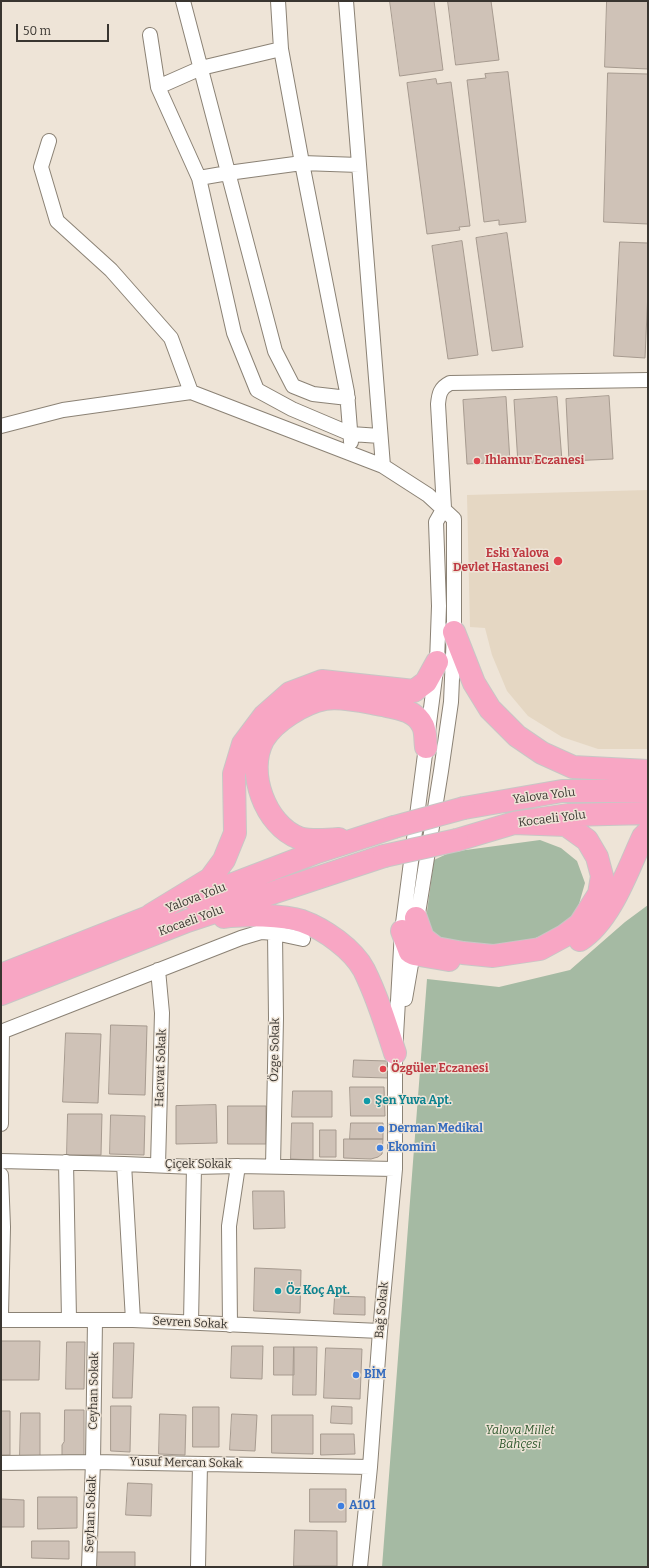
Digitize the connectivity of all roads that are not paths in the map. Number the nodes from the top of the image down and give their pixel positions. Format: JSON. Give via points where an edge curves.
{"nodes":[{"id":1,"x":183,"y":1,"type":"edge"},
{"id":2,"x":278,"y":1,"type":"edge"},
{"id":3,"x":346,"y":1,"type":"edge"},
{"id":4,"x":150,"y":35,"type":"dead end"},
{"id":5,"x":281,"y":49,"type":"junction"},
{"id":6,"x":201,"y":68,"type":"junction"},
{"id":7,"x":158,"y":88,"type":"junction"},
{"id":8,"x":49,"y":141,"type":"dead end"},
{"id":9,"x":302,"y":163,"type":"junction"},
{"id":10,"x":359,"y":165,"type":"junction"},
{"id":11,"x":228,"y":172,"type":"junction"},
{"id":12,"x":199,"y":178,"type":"junction"},
{"id":13,"x":648,"y":380,"type":"edge"},
{"id":14,"x":191,"y":392,"type":"junction"},
{"id":15,"x":348,"y":398,"type":"junction"},
{"id":16,"x":1,"y":426,"type":"edge"},
{"id":17,"x":351,"y":434,"type":"junction"},
{"id":18,"x":380,"y":436,"type":"junction"},
{"id":19,"x":352,"y":455,"type":"junction"},
{"id":20,"x":383,"y":466,"type":"junction"},
{"id":21,"x":444,"y":508,"type":"junction"},
{"id":22,"x":454,"y":632,"type":"junction"},
{"id":23,"x":437,"y":662,"type":"junction"},
{"id":24,"x":426,"y":747,"type":"junction"},
{"id":25,"x":648,"y":771,"type":"edge"},
{"id":26,"x":648,"y":791,"type":"edge"},
{"id":27,"x":648,"y":813,"type":"edge"},
{"id":28,"x":514,"y":823,"type":"junction"},
{"id":29,"x":648,"y":832,"type":"edge"},
{"id":30,"x":368,"y":835,"type":"junction"},
{"id":31,"x":151,"y":916,"type":"junction"},
{"id":32,"x":187,"y":921,"type":"junction"},
{"id":33,"x":409,"y":925,"type":"junction"},
{"id":34,"x":275,"y":933,"type":"junction"},
{"id":35,"x":303,"y":939,"type":"dead end"},
{"id":36,"x":414,"y":954,"type":"junction"},
{"id":37,"x":158,"y":970,"type":"junction"},
{"id":38,"x":1,"y":975,"type":"edge"},
{"id":39,"x":1,"y":994,"type":"edge"},
{"id":40,"x":2,"y":1031,"type":"edge"},
{"id":41,"x":395,"y":1052,"type":"junction"},
{"id":42,"x":1,"y":1124,"type":"edge"},
{"id":43,"x":1,"y":1161,"type":"edge"},
{"id":44,"x":66,"y":1162,"type":"junction"},
{"id":45,"x":124,"y":1164,"type":"junction"},
{"id":46,"x":158,"y":1165,"type":"junction"},
{"id":47,"x":238,"y":1166,"type":"junction"},
{"id":48,"x":273,"y":1166,"type":"junction"},
{"id":49,"x":194,"y":1167,"type":"junction"},
{"id":50,"x":394,"y":1168,"type":"junction"},
{"id":51,"x":1,"y":1175,"type":"edge"},
{"id":52,"x":1,"y":1314,"type":"edge"},
{"id":53,"x":69,"y":1319,"type":"junction"},
{"id":54,"x":1,"y":1320,"type":"edge"},
{"id":55,"x":95,"y":1320,"type":"junction"},
{"id":56,"x":133,"y":1320,"type":"junction"},
{"id":57,"x":191,"y":1322,"type":"junction"},
{"id":58,"x":230,"y":1324,"type":"junction"},
{"id":59,"x":380,"y":1331,"type":"junction"},
{"id":60,"x":93,"y":1462,"type":"junction"},
{"id":61,"x":1,"y":1464,"type":"edge"},
{"id":62,"x":200,"y":1464,"type":"junction"},
{"id":63,"x":370,"y":1467,"type":"junction"},
{"id":64,"x":89,"y":1567,"type":"edge"},
{"id":65,"x":198,"y":1567,"type":"edge"},
{"id":66,"x":360,"y":1567,"type":"edge"}],
"edges":[{"from":1,"to":6,"type":"street"},
{"from":2,"to":5,"type":"street"},
{"from":3,"to":10,"type":"street"},
{"from":4,"to":7,"type":"street"},
{"from":5,"to":6,"type":"street"},
{"from":5,"to":9,"type":"street"},
{"from":6,"to":7,"type":"street"},
{"from":6,"to":11,"type":"street"},
{"from":7,"to":12,"type":"street"},
{"from":8,"to":14,"type":"street","via":[[41,167],[57,221],[111,270],[171,338]]},
{"from":9,"to":10,"type":"street"},
{"from":9,"to":11,"type":"street"},
{"from":9,"to":15,"type":"street"},
{"from":10,"to":18,"type":"street"},
{"from":11,"to":12,"type":"street"},
{"from":11,"to":15,"type":"street","via":[[275,351],[293,386],[313,394]]},
{"from":12,"to":17,"type":"street","via":[[234,333],[257,390],[292,409]]},
{"from":13,"to":21,"type":"street","via":[[450,383],[442,386],[438,404]]},
{"from":14,"to":16,"type":"street","via":[[63,410]]},
{"from":14,"to":19,"type":"street"},
{"from":15,"to":17,"type":"street"},
{"from":17,"to":18,"type":"street"},
{"from":17,"to":19,"type":"street"},
{"from":18,"to":20,"type":"street"},
{"from":19,"to":20,"type":"street"},
{"from":20,"to":21,"type":"street"},
{"from":21,"to":22,"type":"street","via":[[454,519]]},
{"from":21,"to":23,"type":"street","via":[[436,522],[439,606]]},
{"from":22,"to":25,"type":"highway","via":[[474,683],[490,709],[517,736],[542,753],[573,767]]},
{"from":22,"to":33,"type":"street","via":[[450,710],[441,770]]},
{"from":23,"to":24,"type":"street"},
{"from":23,"to":31,"type":"highway","via":[[426,682],[414,691],[322,681],[290,693],[264,716],[243,744],[234,774],[235,833],[224,860],[210,879]]},
{"from":24,"to":30,"type":"highway","via":[[424,726],[412,712],[355,700],[326,699],[303,707],[278,722],[263,740],[256,760],[259,787],[266,809],[281,827],[300,838],[328,840]]},
{"from":24,"to":33,"type":"street"},
{"from":26,"to":30,"type":"highway","name":"Yalova Yolu","bridge":true,"via":[[562,791],[464,808]]},
{"from":27,"to":28,"type":"highway","name":"Kocaeli̇ Yolu","via":[[568,815]]},
{"from":28,"to":32,"type":"highway","name":"Kocaeli̇ Yolu","bridge":true,"via":[[458,840],[384,856]]},
{"from":28,"to":33,"type":"highway","via":[[566,825],[587,840],[597,857],[602,876],[599,894],[580,924],[540,949],[493,956],[463,954],[436,948]]},
{"from":29,"to":36,"type":"highway","via":[[643,836],[607,913],[590,934],[566,949],[541,960],[509,963],[469,964]]},
{"from":30,"to":31,"type":"highway","name":"Yalova Yolu"},
{"from":31,"to":38,"type":"highway","name":"Yalova Yolu"},
{"from":32,"to":39,"type":"highway","name":"Kocaeli̇ Yolu"},
{"from":32,"to":41,"type":"highway","via":[[232,916],[275,917],[301,921],[324,932],[346,948],[363,968],[376,996]]},
{"from":33,"to":36,"type":"highway","via":[[410,952]]},
{"from":33,"to":41,"type":"street"},
{"from":34,"to":35,"type":"street"},
{"from":34,"to":37,"type":"street","via":[[261,932],[241,938]]},
{"from":34,"to":48,"type":"street","name":"Özge Sokak"},
{"from":36,"to":41,"type":"street"},
{"from":37,"to":40,"type":"street"},
{"from":37,"to":46,"type":"street","name":"Hacıvat Sokak","via":[[162,1013]]},
{"from":40,"to":42,"type":"street"},
{"from":41,"to":50,"type":"street","name":"Bağ Sokak"},
{"from":43,"to":44,"type":"street","name":"Çiçek Sokak"},
{"from":44,"to":45,"type":"street","name":"Çiçek Sokak"},
{"from":44,"to":53,"type":"street"},
{"from":45,"to":46,"type":"street","name":"Çiçek Sokak"},
{"from":45,"to":56,"type":"street"},
{"from":46,"to":49,"type":"street","name":"Çiçek Sokak"},
{"from":47,"to":48,"type":"street","name":"Çiçek Sokak"},
{"from":47,"to":49,"type":"street","name":"Çiçek Sokak"},
{"from":47,"to":58,"type":"street","via":[[229,1226]]},
{"from":48,"to":50,"type":"street","name":"Çiçek Sokak"},
{"from":49,"to":57,"type":"street"},
{"from":50,"to":59,"type":"street","name":"Bağ Sokak"},
{"from":51,"to":52,"type":"street"},
{"from":53,"to":54,"type":"street","name":"Sevren Sokak"},
{"from":53,"to":55,"type":"street","name":"Sevren Sokak"},
{"from":55,"to":56,"type":"street","name":"Sevren Sokak"},
{"from":55,"to":60,"type":"street","name":"Ceyhan Sokak"},
{"from":56,"to":57,"type":"street","name":"Sevren Sokak"},
{"from":57,"to":58,"type":"street","name":"Sevren Sokak"},
{"from":58,"to":59,"type":"street","name":"Sevren Sokak"},
{"from":59,"to":63,"type":"street","name":"Bağ Sokak"},
{"from":60,"to":61,"type":"street","name":"Yusuf Mercan Sokak"},
{"from":60,"to":62,"type":"street","name":"Yusuf Mercan Sokak"},
{"from":60,"to":64,"type":"street","name":"Seyhan Sokak"},
{"from":62,"to":63,"type":"street","name":"Yusuf Mercan Sokak"},
{"from":62,"to":65,"type":"street"},
{"from":63,"to":66,"type":"street","name":"Bağ Sokak"}]}
